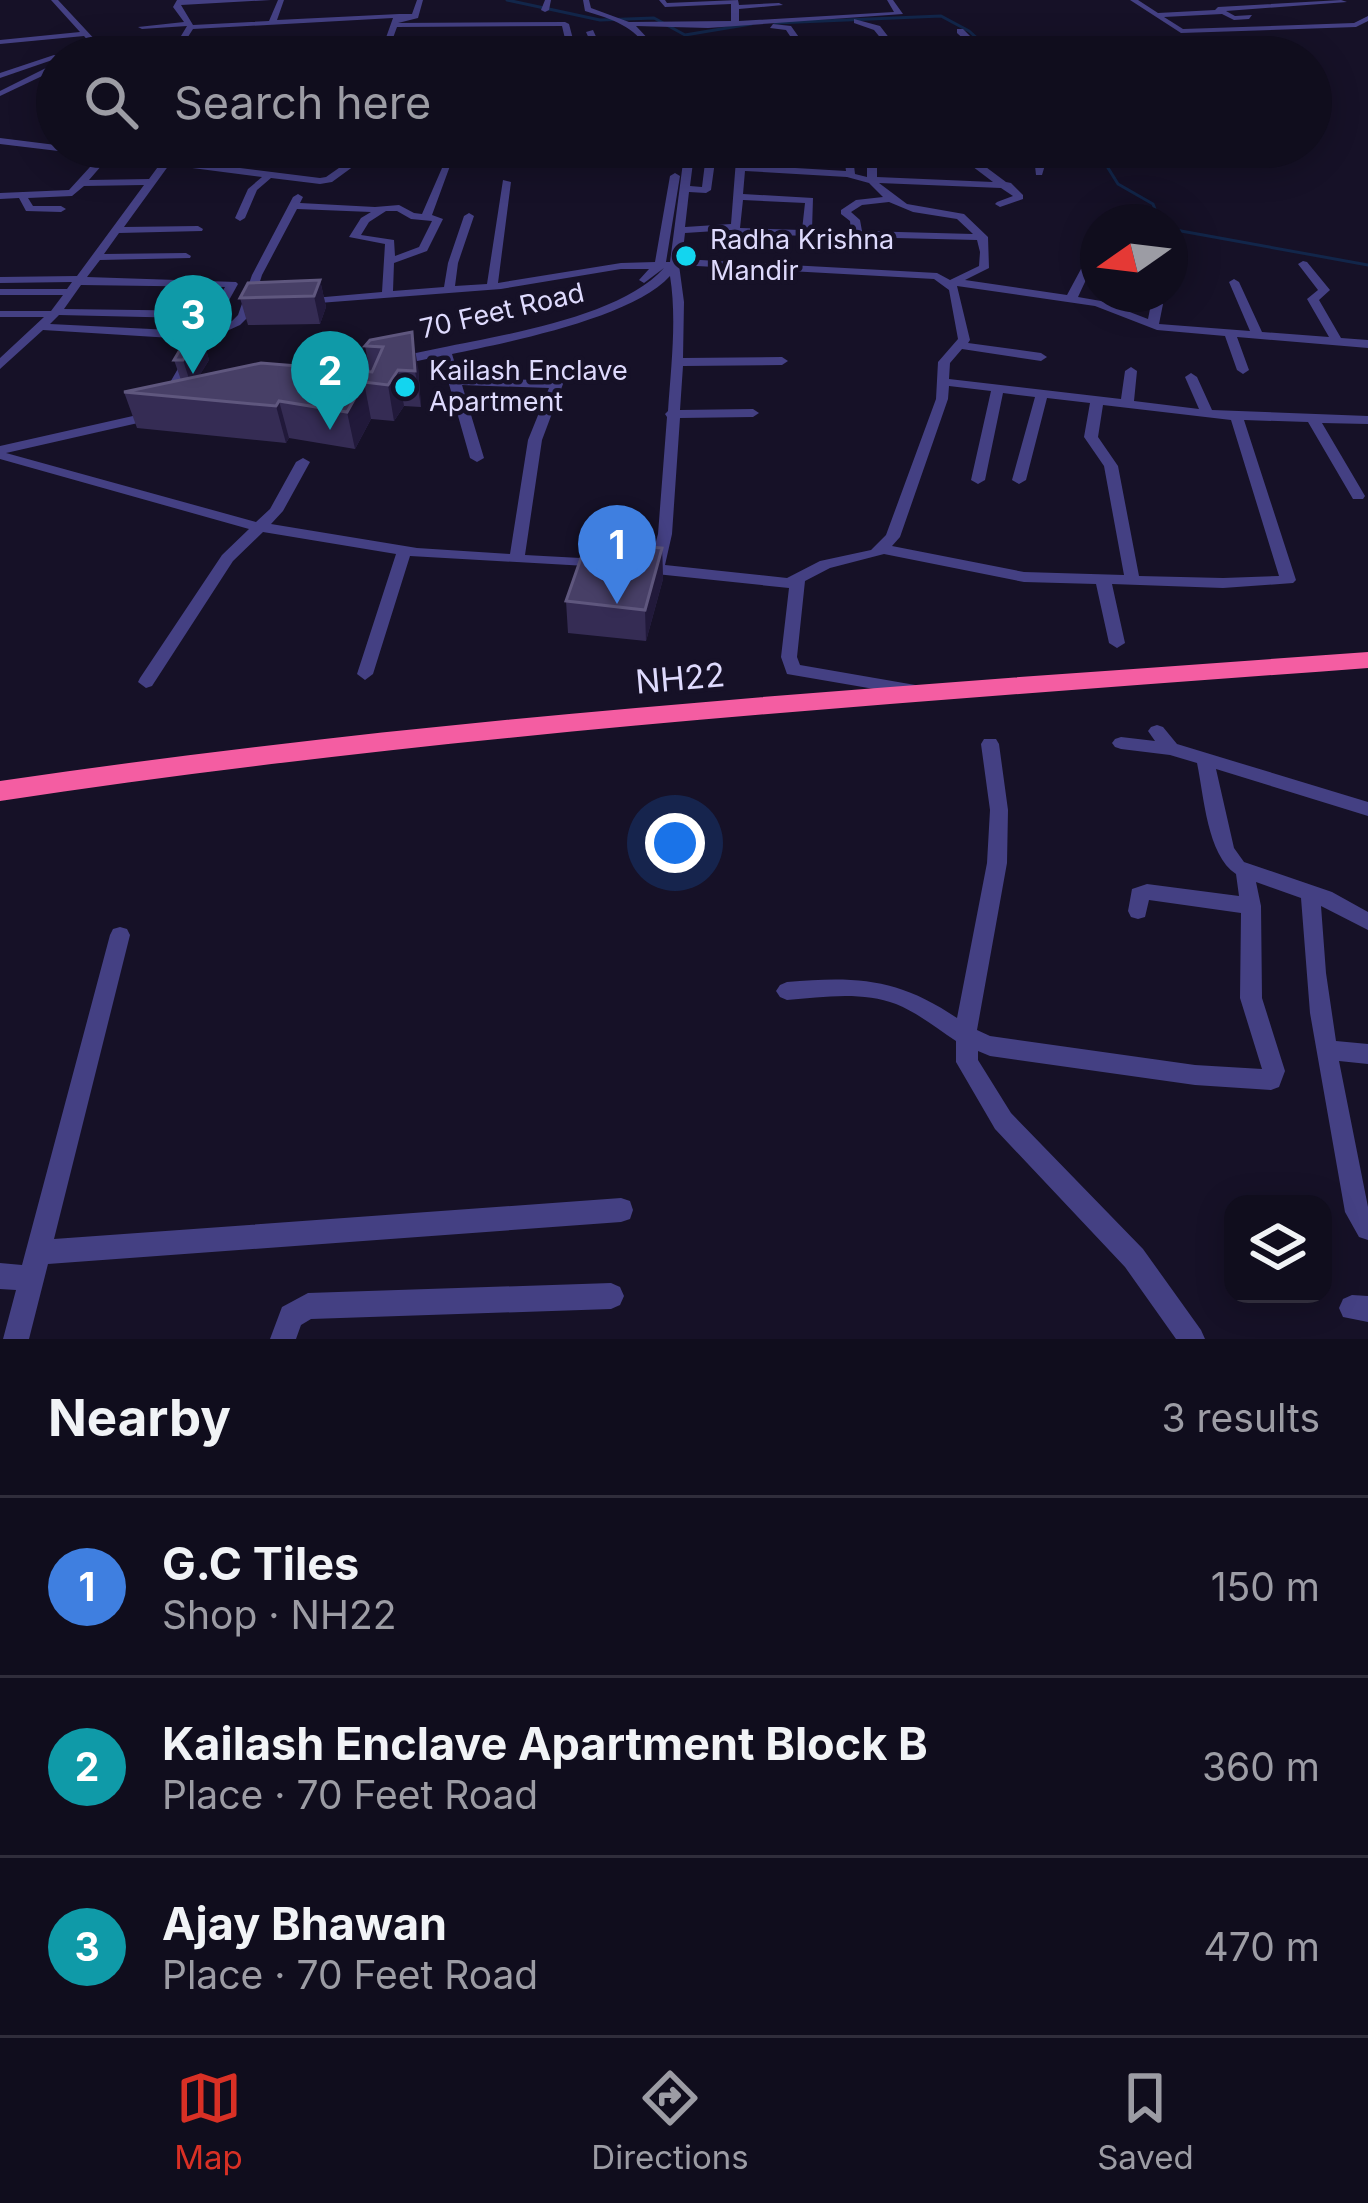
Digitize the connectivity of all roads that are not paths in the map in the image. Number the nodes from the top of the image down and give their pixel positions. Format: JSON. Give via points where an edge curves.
{"nodes":[{"id":1,"x":54,"y":0,"type":"edge"},
{"id":2,"x":268,"y":0,"type":"edge"},
{"id":3,"x":281,"y":0,"type":"edge"},
{"id":4,"x":421,"y":0,"type":"edge"},
{"id":5,"x":586,"y":0,"type":"edge"},
{"id":6,"x":662,"y":0,"type":"edge"},
{"id":7,"x":890,"y":0,"type":"edge"},
{"id":8,"x":1132,"y":0,"type":"edge"},
{"id":9,"x":1204,"y":0,"type":"edge"},
{"id":10,"x":179,"y":1,"type":"edge"},
{"id":11,"x":1341,"y":1,"type":"edge"},
{"id":12,"x":736,"y":3,"type":"edge"},
{"id":13,"x":779,"y":4,"type":"dead end"},
{"id":14,"x":322,"y":5,"type":"dead end"},
{"id":15,"x":381,"y":6,"type":"dead end"},
{"id":16,"x":346,"y":7,"type":"dead end"},
{"id":17,"x":1222,"y":10,"type":"junction"},
{"id":18,"x":149,"y":12,"type":"dead end"},
{"id":19,"x":1156,"y":15,"type":"junction"},
{"id":20,"x":415,"y":16,"type":"junction"},
{"id":21,"x":563,"y":16,"type":"dead end"},
{"id":22,"x":374,"y":17,"type":"junction"},
{"id":23,"x":1250,"y":17,"type":"dead end"},
{"id":24,"x":334,"y":20,"type":"junction"},
{"id":25,"x":621,"y":20,"type":"junction"},
{"id":26,"x":397,"y":21,"type":"junction"},
{"id":27,"x":458,"y":22,"type":"junction"},
{"id":28,"x":486,"y":22,"type":"junction"},
{"id":29,"x":1366,"y":22,"type":"edge"},
{"id":30,"x":275,"y":23,"type":"junction"},
{"id":31,"x":735,"y":23,"type":"junction"},
{"id":32,"x":189,"y":25,"type":"junction"},
{"id":33,"x":784,"y":26,"type":"junction"},
{"id":34,"x":752,"y":27,"type":"dead end"},
{"id":35,"x":960,"y":31,"type":"dead end"},
{"id":36,"x":567,"y":32,"type":"junction"},
{"id":37,"x":590,"y":32,"type":"dead end"},
{"id":38,"x":483,"y":33,"type":"junction"},
{"id":39,"x":82,"y":34,"type":"junction"},
{"id":40,"x":62,"y":36,"type":"edge"},
{"id":41,"x":84,"y":36,"type":"edge"},
{"id":42,"x":184,"y":36,"type":"edge"},
{"id":43,"x":391,"y":36,"type":"edge"},
{"id":44,"x":449,"y":36,"type":"edge"},
{"id":45,"x":482,"y":36,"type":"edge"},
{"id":46,"x":568,"y":36,"type":"edge"},
{"id":47,"x":592,"y":36,"type":"edge"},
{"id":48,"x":638,"y":36,"type":"edge"},
{"id":49,"x":792,"y":36,"type":"edge"},
{"id":50,"x":883,"y":36,"type":"edge"},
{"id":51,"x":965,"y":36,"type":"edge"},
{"id":52,"x":36,"y":38,"type":"edge"},
{"id":53,"x":0,"y":42,"type":"edge"},
{"id":54,"x":36,"y":66,"type":"edge"},
{"id":55,"x":36,"y":73,"type":"edge"},
{"id":56,"x":0,"y":76,"type":"edge"},
{"id":57,"x":0,"y":94,"type":"edge"},
{"id":58,"x":0,"y":141,"type":"edge"},
{"id":59,"x":36,"y":145,"type":"edge"},
{"id":60,"x":95,"y":168,"type":"edge"},
{"id":61,"x":162,"y":168,"type":"edge"},
{"id":62,"x":214,"y":168,"type":"edge"},
{"id":63,"x":345,"y":168,"type":"edge"},
{"id":64,"x":447,"y":168,"type":"dead end"},
{"id":65,"x":678,"y":168,"type":"edge"},
{"id":66,"x":688,"y":168,"type":"edge"},
{"id":67,"x":709,"y":168,"type":"edge"},
{"id":68,"x":742,"y":168,"type":"edge"},
{"id":69,"x":849,"y":168,"type":"edge"},
{"id":70,"x":872,"y":168,"type":"edge"},
{"id":71,"x":984,"y":168,"type":"edge"},
{"id":72,"x":1040,"y":168,"type":"edge"},
{"id":73,"x":742,"y":172,"type":"junction"},
{"id":74,"x":1039,"y":172,"type":"dead end"},
{"id":75,"x":269,"y":175,"type":"junction"},
{"id":76,"x":849,"y":178,"type":"junction"},
{"id":77,"x":308,"y":180,"type":"junction"},
{"id":78,"x":809,"y":180,"type":"junction"},
{"id":79,"x":872,"y":181,"type":"junction"},
{"id":80,"x":153,"y":182,"type":"junction"},
{"id":81,"x":506,"y":182,"type":"dead end"},
{"id":82,"x":83,"y":184,"type":"junction"},
{"id":83,"x":1008,"y":185,"type":"junction"},
{"id":84,"x":684,"y":189,"type":"junction"},
{"id":85,"x":22,"y":195,"type":"junction"},
{"id":86,"x":0,"y":196,"type":"edge"},
{"id":87,"x":741,"y":197,"type":"junction"},
{"id":88,"x":891,"y":199,"type":"junction"},
{"id":89,"x":811,"y":201,"type":"junction"},
{"id":90,"x":1000,"y":204,"type":"dead end"},
{"id":91,"x":294,"y":206,"type":"junction"},
{"id":92,"x":379,"y":208,"type":"junction"},
{"id":93,"x":61,"y":209,"type":"dead end"},
{"id":94,"x":426,"y":217,"type":"junction"},
{"id":95,"x":469,"y":217,"type":"dead end"},
{"id":96,"x":240,"y":218,"type":"dead end"},
{"id":97,"x":198,"y":229,"type":"dead end"},
{"id":98,"x":736,"y":229,"type":"junction"},
{"id":99,"x":120,"y":230,"type":"junction"},
{"id":100,"x":682,"y":230,"type":"junction"},
{"id":101,"x":807,"y":232,"type":"junction"},
{"id":102,"x":857,"y":234,"type":"junction"},
{"id":103,"x":983,"y":237,"type":"junction"},
{"id":104,"x":100,"y":256,"type":"junction"},
{"id":105,"x":186,"y":256,"type":"dead end"},
{"id":106,"x":392,"y":260,"type":"junction"},
{"id":107,"x":1304,"y":264,"type":"dead end"},
{"id":108,"x":735,"y":265,"type":"junction"},
{"id":109,"x":671,"y":266,"type":"junction"},
{"id":110,"x":0,"y":280,"type":"edge"},
{"id":111,"x":1080,"y":281,"type":"edge"},
{"id":112,"x":952,"y":282,"type":"junction"},
{"id":113,"x":1234,"y":282,"type":"dead end"},
{"id":114,"x":78,"y":284,"type":"junction"},
{"id":115,"x":492,"y":286,"type":"junction"},
{"id":116,"x":448,"y":290,"type":"junction"},
{"id":117,"x":0,"y":292,"type":"edge"},
{"id":118,"x":387,"y":296,"type":"junction"},
{"id":119,"x":1071,"y":298,"type":"junction"},
{"id":120,"x":293,"y":301,"type":"edge"},
{"id":121,"x":1155,"y":312,"type":"edge"},
{"id":122,"x":55,"y":313,"type":"junction"},
{"id":123,"x":197,"y":313,"type":"junction"},
{"id":124,"x":0,"y":314,"type":"edge"},
{"id":125,"x":214,"y":315,"type":"junction"},
{"id":126,"x":569,"y":320,"type":"junction"},
{"id":127,"x":1152,"y":325,"type":"junction"},
{"id":128,"x":43,"y":327,"type":"junction"},
{"id":129,"x":1229,"y":332,"type":"junction"},
{"id":130,"x":1258,"y":335,"type":"junction"},
{"id":131,"x":203,"y":337,"type":"junction"},
{"id":132,"x":1337,"y":341,"type":"junction"},
{"id":133,"x":1368,"y":344,"type":"edge"},
{"id":134,"x":960,"y":346,"type":"junction"},
{"id":135,"x":446,"y":350,"type":"junction"},
{"id":136,"x":7,"y":353,"type":"edge"},
{"id":137,"x":400,"y":356,"type":"junction"},
{"id":138,"x":1041,"y":357,"type":"dead end"},
{"id":139,"x":782,"y":361,"type":"dead end"},
{"id":140,"x":677,"y":362,"type":"junction"},
{"id":141,"x":0,"y":364,"type":"edge"},
{"id":142,"x":1243,"y":370,"type":"dead end"},
{"id":143,"x":1131,"y":371,"type":"dead end"},
{"id":144,"x":313,"y":376,"type":"edge"},
{"id":145,"x":1191,"y":376,"type":"dead end"},
{"id":146,"x":455,"y":381,"type":"junction"},
{"id":147,"x":945,"y":382,"type":"junction"},
{"id":148,"x":998,"y":388,"type":"junction"},
{"id":149,"x":1042,"y":394,"type":"junction"},
{"id":150,"x":1097,"y":400,"type":"junction"},
{"id":151,"x":1127,"y":404,"type":"junction"},
{"id":152,"x":182,"y":405,"type":"edge"},
{"id":153,"x":160,"y":410,"type":"junction"},
{"id":154,"x":753,"y":413,"type":"dead end"},
{"id":155,"x":1207,"y":413,"type":"junction"},
{"id":156,"x":671,"y":414,"type":"junction"},
{"id":157,"x":1236,"y":416,"type":"junction"},
{"id":158,"x":1313,"y":419,"type":"junction"},
{"id":159,"x":1368,"y":420,"type":"edge"},
{"id":160,"x":0,"y":449,"type":"edge"},
{"id":161,"x":477,"y":458,"type":"dead end"},
{"id":162,"x":303,"y":462,"type":"dead end"},
{"id":163,"x":978,"y":480,"type":"dead end"},
{"id":164,"x":1018,"y":480,"type":"dead end"},
{"id":165,"x":1358,"y":496,"type":"dead end"},
{"id":166,"x":262,"y":527,"type":"junction"},
{"id":167,"x":884,"y":549,"type":"junction"},
{"id":168,"x":404,"y":551,"type":"junction"},
{"id":169,"x":517,"y":559,"type":"junction"},
{"id":170,"x":656,"y":569,"type":"junction"},
{"id":171,"x":1102,"y":580,"type":"junction"},
{"id":172,"x":1132,"y":580,"type":"junction"},
{"id":173,"x":797,"y":581,"type":"junction"},
{"id":174,"x":1117,"y":643,"type":"dead end"},
{"id":175,"x":1368,"y":660,"type":"edge"},
{"id":176,"x":365,"y":674,"type":"dead end"},
{"id":177,"x":146,"y":682,"type":"dead end"},
{"id":178,"x":940,"y":694,"type":"junction"},
{"id":179,"x":1157,"y":731,"type":"dead end"},
{"id":180,"x":1121,"y":743,"type":"dead end"},
{"id":181,"x":990,"y":744,"type":"dead end"},
{"id":182,"x":1171,"y":748,"type":"junction"},
{"id":183,"x":1205,"y":760,"type":"junction"},
{"id":184,"x":0,"y":791,"type":"edge"},
{"id":185,"x":1368,"y":808,"type":"edge"},
{"id":186,"x":1245,"y":872,"type":"junction"},
{"id":187,"x":1311,"y":892,"type":"junction"},
{"id":188,"x":1251,"y":906,"type":"junction"},
{"id":189,"x":1138,"y":911,"type":"dead end"},
{"id":190,"x":1368,"y":922,"type":"edge"},
{"id":191,"x":121,"y":935,"type":"dead end"},
{"id":192,"x":787,"y":991,"type":"dead end"},
{"id":193,"x":964,"y":1037,"type":"junction"},
{"id":194,"x":1327,"y":1050,"type":"junction"},
{"id":195,"x":1368,"y":1054,"type":"edge"},
{"id":196,"x":621,"y":1210,"type":"dead end"},
{"id":197,"x":1368,"y":1228,"type":"edge"},
{"id":198,"x":39,"y":1252,"type":"junction"},
{"id":199,"x":0,"y":1276,"type":"edge"},
{"id":200,"x":33,"y":1279,"type":"junction"},
{"id":201,"x":611,"y":1296,"type":"dead end"},
{"id":202,"x":16,"y":1339,"type":"edge"},
{"id":203,"x":283,"y":1339,"type":"edge"},
{"id":204,"x":1192,"y":1339,"type":"edge"}],
"edges":[{"from":1,"to":39,"type":"street"},
{"from":2,"to":10,"type":"street"},
{"from":3,"to":30,"type":"street"},
{"from":4,"to":20,"type":"street"},
{"from":5,"to":25,"type":"street","via":[[589,9]]},
{"from":6,"to":12,"type":"street"},
{"from":7,"to":31,"type":"street","via":[[899,14]]},
{"from":8,"to":19,"type":"street"},
{"from":9,"to":17,"type":"street"},
{"from":10,"to":32,"type":"street"},
{"from":11,"to":17,"type":"street"},
{"from":11,"to":29,"type":"street"},
{"from":12,"to":13,"type":"street"},
{"from":12,"to":31,"type":"street"},
{"from":14,"to":24,"type":"street"},
{"from":15,"to":22,"type":"street"},
{"from":16,"to":24,"type":"street"},
{"from":17,"to":19,"type":"street"},
{"from":17,"to":23,"type":"street"},
{"from":18,"to":32,"type":"street","via":[[141,30]]},
{"from":19,"to":29,"type":"street","via":[[1182,31]]},
{"from":20,"to":21,"type":"street"},
{"from":20,"to":26,"type":"street"},
{"from":22,"to":24,"type":"street"},
{"from":22,"to":26,"type":"street"},
{"from":24,"to":30,"type":"street"},
{"from":25,"to":31,"type":"street","via":[[683,29]]},
{"from":25,"to":48,"type":"street"},
{"from":26,"to":27,"type":"street"},
{"from":26,"to":43,"type":"street"},
{"from":27,"to":28,"type":"street"},
{"from":27,"to":44,"type":"street"},
{"from":28,"to":36,"type":"street","via":[[565,24]]},
{"from":28,"to":38,"type":"street"},
{"from":30,"to":32,"type":"street"},
{"from":32,"to":42,"type":"street"},
{"from":33,"to":34,"type":"street"},
{"from":33,"to":49,"type":"street"},
{"from":33,"to":50,"type":"street","via":[[865,22]]},
{"from":35,"to":51,"type":"street"},
{"from":36,"to":38,"type":"street"},
{"from":36,"to":46,"type":"street"},
{"from":37,"to":47,"type":"street"},
{"from":38,"to":45,"type":"street"},
{"from":39,"to":40,"type":"street"},
{"from":39,"to":41,"type":"street"},
{"from":52,"to":53,"type":"street"},
{"from":54,"to":56,"type":"street"},
{"from":55,"to":57,"type":"street"},
{"from":58,"to":59,"type":"street"},
{"from":60,"to":82,"type":"street"},
{"from":61,"to":80,"type":"street"},
{"from":62,"to":75,"type":"street"},
{"from":63,"to":77,"type":"street","via":[[329,180]]},
{"from":64,"to":94,"type":"street"},
{"from":65,"to":109,"type":"street"},
{"from":66,"to":84,"type":"street"},
{"from":67,"to":84,"type":"street","via":[[706,190]]},
{"from":68,"to":73,"type":"street"},
{"from":69,"to":76,"type":"street"},
{"from":70,"to":79,"type":"street"},
{"from":71,"to":83,"type":"street"},
{"from":72,"to":74,"type":"street"},
{"from":73,"to":76,"type":"street"},
{"from":73,"to":78,"type":"street"},
{"from":73,"to":87,"type":"street"},
{"from":75,"to":77,"type":"street"},
{"from":75,"to":96,"type":"street"},
{"from":76,"to":78,"type":"street"},
{"from":76,"to":79,"type":"street"},
{"from":77,"to":91,"type":"street"},
{"from":78,"to":89,"type":"street"},
{"from":79,"to":83,"type":"street"},
{"from":79,"to":88,"type":"street"},
{"from":80,"to":82,"type":"street"},
{"from":80,"to":99,"type":"street"},
{"from":81,"to":115,"type":"street"},
{"from":82,"to":85,"type":"street","via":[[72,193]]},
{"from":83,"to":90,"type":"street","via":[[1020,199]]},
{"from":84,"to":100,"type":"street"},
{"from":85,"to":86,"type":"street"},
{"from":85,"to":93,"type":"street","via":[[30,209]]},
{"from":87,"to":89,"type":"street"},
{"from":87,"to":98,"type":"street"},
{"from":88,"to":102,"type":"street","via":[[845,212]]},
{"from":88,"to":103,"type":"street","via":[[920,214],[960,216]]},
{"from":89,"to":101,"type":"street"},
{"from":91,"to":92,"type":"street"},
{"from":91,"to":131,"type":"street","via":[[257,274],[254,303],[236,323]]},
{"from":92,"to":94,"type":"street"},
{"from":92,"to":106,"type":"street","via":[[354,237],[387,239]]},
{"from":94,"to":106,"type":"street","via":[[438,218],[427,246]]},
{"from":95,"to":116,"type":"street"},
{"from":97,"to":99,"type":"street"},
{"from":98,"to":100,"type":"street"},
{"from":98,"to":101,"type":"street"},
{"from":98,"to":108,"type":"street"},
{"from":99,"to":104,"type":"street"},
{"from":100,"to":109,"type":"street"},
{"from":101,"to":102,"type":"street"},
{"from":102,"to":103,"type":"street"},
{"from":103,"to":112,"type":"street","via":[[984,268]]},
{"from":104,"to":105,"type":"street"},
{"from":104,"to":114,"type":"street"},
{"from":106,"to":118,"type":"street"},
{"from":107,"to":132,"type":"street","via":[[1324,290],[1313,299]]},
{"from":108,"to":109,"type":"street"},
{"from":108,"to":112,"type":"street"},
{"from":109,"to":115,"type":"street"},
{"from":109,"to":126,"type":"street","name":"70 Feet Road","via":[[631,298]]},
{"from":109,"to":140,"type":"street","via":[[678,279]]},
{"from":110,"to":114,"type":"street"},
{"from":111,"to":119,"type":"street"},
{"from":112,"to":119,"type":"street"},
{"from":112,"to":134,"type":"street"},
{"from":113,"to":130,"type":"street"},
{"from":114,"to":117,"type":"street"},
{"from":114,"to":122,"type":"street"},
{"from":114,"to":125,"type":"street","via":[[232,284]]},
{"from":115,"to":116,"type":"street"},
{"from":116,"to":118,"type":"street"},
{"from":118,"to":120,"type":"street"},
{"from":119,"to":127,"type":"street"},
{"from":121,"to":127,"type":"street"},
{"from":122,"to":123,"type":"street"},
{"from":122,"to":124,"type":"street"},
{"from":122,"to":128,"type":"street"},
{"from":123,"to":125,"type":"street"},
{"from":123,"to":128,"type":"street","via":[[172,334]]},
{"from":125,"to":131,"type":"street"},
{"from":126,"to":135,"type":"street","name":"70 Feet Road"},
{"from":126,"to":137,"type":"street","name":"70 Feet Road"},
{"from":127,"to":129,"type":"street"},
{"from":128,"to":136,"type":"street"},
{"from":129,"to":130,"type":"street"},
{"from":129,"to":142,"type":"street"},
{"from":130,"to":132,"type":"street"},
{"from":131,"to":153,"type":"street"},
{"from":132,"to":133,"type":"street"},
{"from":134,"to":138,"type":"street"},
{"from":134,"to":147,"type":"street","via":[[946,358]]},
{"from":135,"to":137,"type":"street","name":"70 Feet Road"},
{"from":135,"to":146,"type":"street"},
{"from":136,"to":141,"type":"street"},
{"from":137,"to":144,"type":"street","name":"70 Feet Road"},
{"from":139,"to":140,"type":"street"},
{"from":140,"to":156,"type":"street"},
{"from":143,"to":151,"type":"street"},
{"from":145,"to":155,"type":"street"},
{"from":146,"to":161,"type":"street"},
{"from":146,"to":169,"type":"street","via":[[557,384],[535,440]]},
{"from":147,"to":148,"type":"street"},
{"from":147,"to":167,"type":"street"},
{"from":148,"to":149,"type":"street"},
{"from":148,"to":163,"type":"street"},
{"from":149,"to":150,"type":"street"},
{"from":149,"to":164,"type":"street"},
{"from":150,"to":151,"type":"street"},
{"from":150,"to":172,"type":"street","via":[[1091,437],[1111,466]]},
{"from":151,"to":155,"type":"street"},
{"from":152,"to":153,"type":"street"},
{"from":153,"to":160,"type":"street"},
{"from":154,"to":156,"type":"street"},
{"from":155,"to":157,"type":"street"},
{"from":156,"to":170,"type":"street"},
{"from":157,"to":158,"type":"street"},
{"from":157,"to":172,"type":"street","via":[[1288,580]]},
{"from":158,"to":159,"type":"street"},
{"from":158,"to":165,"type":"street"},
{"from":160,"to":166,"type":"street"},
{"from":162,"to":166,"type":"street"},
{"from":166,"to":168,"type":"street"},
{"from":166,"to":177,"type":"street","via":[[227,558]]},
{"from":167,"to":171,"type":"street","via":[[1024,577]]},
{"from":167,"to":173,"type":"street","via":[[825,564]]},
{"from":168,"to":169,"type":"street"},
{"from":168,"to":176,"type":"street"},
{"from":169,"to":170,"type":"street"},
{"from":170,"to":173,"type":"street"},
{"from":171,"to":172,"type":"street"},
{"from":171,"to":174,"type":"street"},
{"from":173,"to":178,"type":"street","via":[[793,670]]},
{"from":175,"to":178,"type":"highway","name":"NH22"},
{"from":178,"to":184,"type":"highway","name":"NH22","via":[[356,743]]},
{"from":179,"to":182,"type":"street"},
{"from":180,"to":182,"type":"street"},
{"from":181,"to":193,"type":"street","via":[[997,863]]},
{"from":182,"to":183,"type":"street"},
{"from":183,"to":185,"type":"street"},
{"from":183,"to":186,"type":"street","via":[[1225,850]]},
{"from":186,"to":187,"type":"street"},
{"from":186,"to":188,"type":"street"},
{"from":187,"to":190,"type":"street"},
{"from":187,"to":194,"type":"street"},
{"from":188,"to":189,"type":"street","via":[[1147,892],[1138,895]]},
{"from":188,"to":193,"type":"street","via":[[1251,998],[1271,1080]]},
{"from":191,"to":198,"type":"street"},
{"from":192,"to":193,"type":"street","via":[[877,988]]},
{"from":193,"to":204,"type":"street","via":[[974,1077],[1003,1121],[1134,1258]]},
{"from":194,"to":195,"type":"street"},
{"from":194,"to":197,"type":"street","via":[[1357,1212]]},
{"from":196,"to":198,"type":"street"},
{"from":198,"to":200,"type":"street"},
{"from":199,"to":200,"type":"street"},
{"from":200,"to":202,"type":"street"},
{"from":201,"to":203,"type":"street","via":[[308,1306],[291,1316]]}]}
